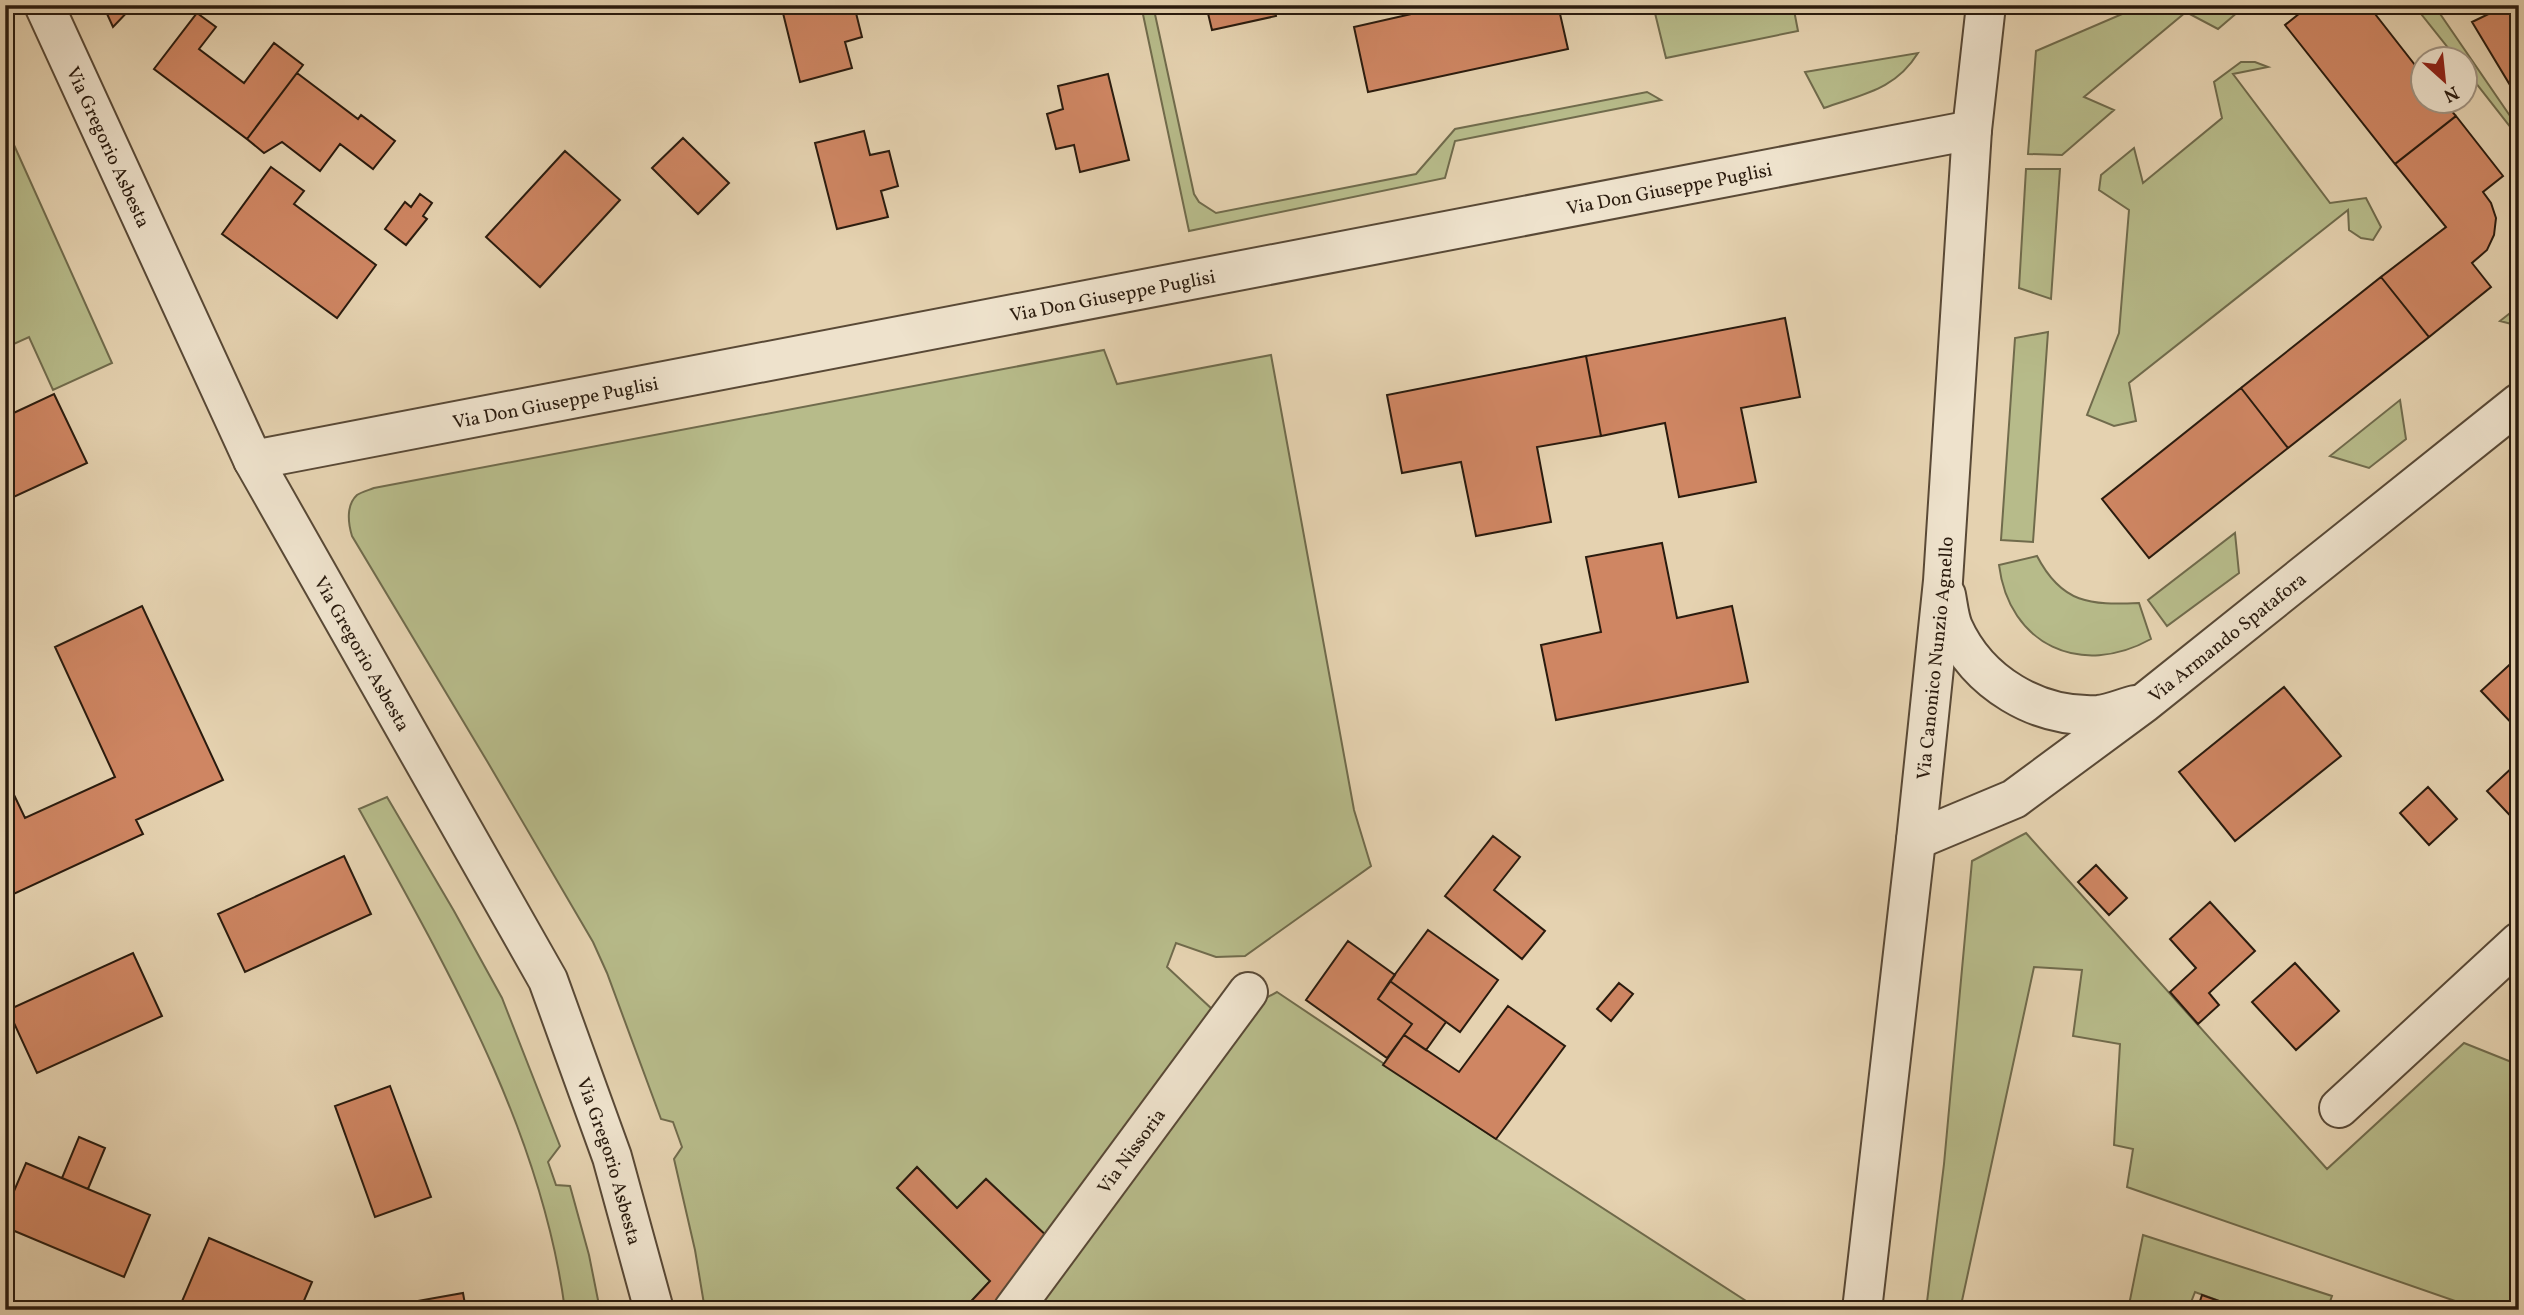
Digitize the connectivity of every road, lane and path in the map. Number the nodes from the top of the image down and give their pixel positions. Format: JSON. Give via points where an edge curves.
{"nodes":[{"id":1,"x":44,"y":5,"type":"edge"},
{"id":2,"x":1986,"y":5,"type":"edge"},
{"id":3,"x":1972,"y":131,"type":"junction"},
{"id":4,"x":2519,"y":403,"type":"edge"},
{"id":5,"x":253,"y":460,"type":"junction"},
{"id":6,"x":1943,"y":581,"type":"junction"},
{"id":7,"x":2144,"y":703,"type":"junction"},
{"id":8,"x":1916,"y":840,"type":"junction"},
{"id":9,"x":2519,"y":942,"type":"edge"},
{"id":10,"x":1248,"y":992,"type":"dead end"},
{"id":11,"x":2339,"y":1108,"type":"dead end"},
{"id":12,"x":654,"y":1310,"type":"edge"},
{"id":13,"x":1013,"y":1310,"type":"edge"},
{"id":14,"x":1861,"y":1310,"type":"edge"}],
"edges":[{"from":1,"to":5,"type":"street","name":"Via Gregorio Asbesta"},
{"from":2,"to":3,"type":"street","name":"Via Canonico Nunzio Agnello"},
{"from":3,"to":5,"type":"street","name":"Via Don Giuseppe Puglisi"},
{"from":3,"to":6,"type":"street","name":"Via Canonico Nunzio Agnello"},
{"from":4,"to":7,"type":"street","name":"Via Armando Spatafora"},
{"from":5,"to":12,"type":"street","name":"Via Gregorio Asbesta","via":[[548,980],[612,1157]]},
{"from":6,"to":7,"type":"street","via":[[1953,626],[1976,665],[2011,695],[2053,712],[2099,715]]},
{"from":6,"to":8,"type":"street","name":"Via Canonico Nunzio Agnello"},
{"from":7,"to":8,"type":"street","name":"Via Armando Spatafora","via":[[2014,799]]},
{"from":8,"to":14,"type":"street","name":"Via Canonico Nunzio Agnello"},
{"from":9,"to":11,"type":"street"},
{"from":10,"to":13,"type":"street","name":"Via Nissoria"}]}
